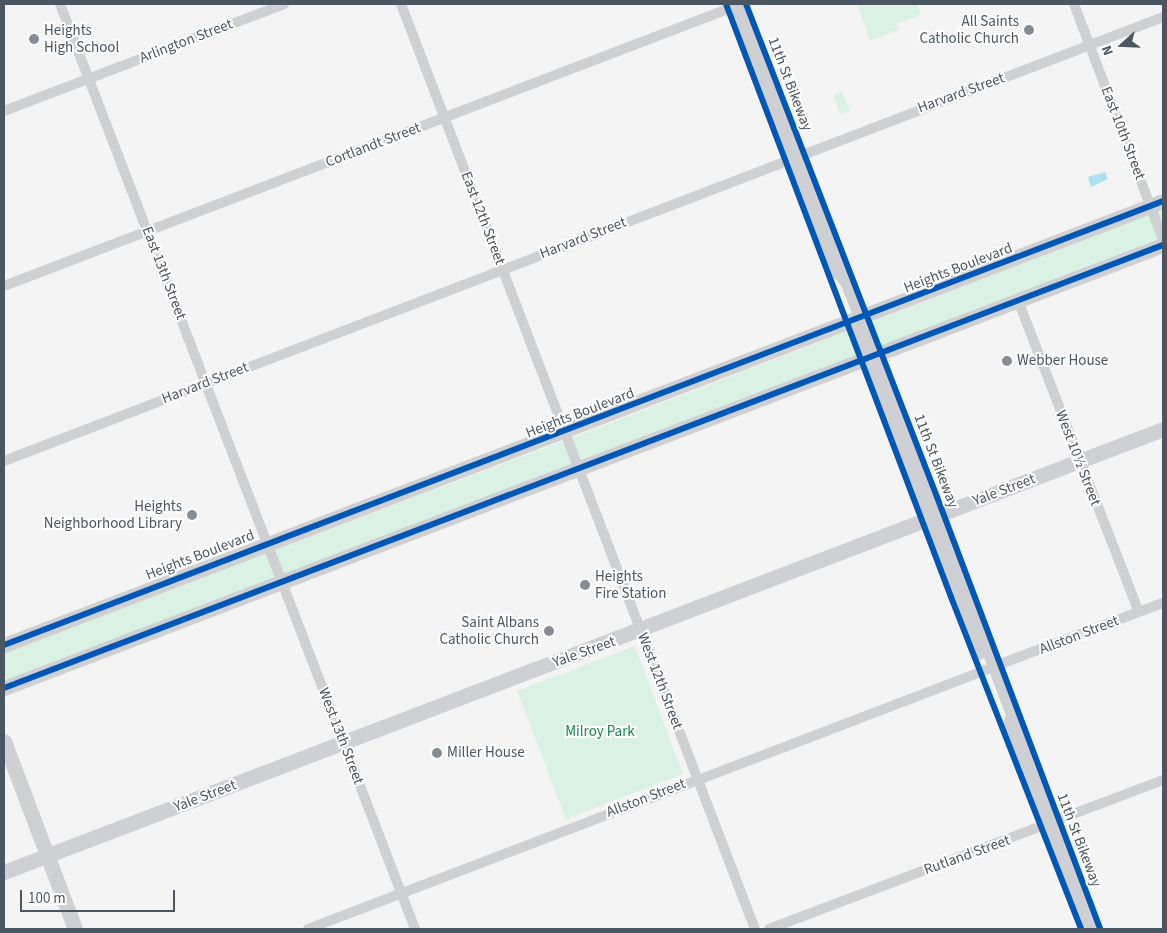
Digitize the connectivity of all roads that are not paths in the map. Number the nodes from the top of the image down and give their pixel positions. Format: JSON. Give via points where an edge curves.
{"nodes":[{"id":1,"x":60,"y":4,"type":"edge"},
{"id":2,"x":284,"y":4,"type":"edge"},
{"id":3,"x":401,"y":4,"type":"edge"},
{"id":4,"x":738,"y":4,"type":"edge"},
{"id":5,"x":1074,"y":4,"type":"edge"},
{"id":6,"x":1163,"y":17,"type":"edge"},
{"id":7,"x":1090,"y":45,"type":"junction"},
{"id":8,"x":89,"y":78,"type":"junction"},
{"id":9,"x":4,"y":111,"type":"edge"},
{"id":10,"x":445,"y":118,"type":"junction"},
{"id":11,"x":794,"y":156,"type":"junction"},
{"id":12,"x":1157,"y":203,"type":"edge"},
{"id":13,"x":148,"y":232,"type":"junction"},
{"id":14,"x":1163,"y":239,"type":"edge"},
{"id":15,"x":1163,"y":246,"type":"edge"},
{"id":16,"x":503,"y":269,"type":"junction"},
{"id":17,"x":4,"y":286,"type":"edge"},
{"id":18,"x":1019,"y":303,"type":"junction"},
{"id":19,"x":857,"y":320,"type":"junction"},
{"id":20,"x":872,"y":357,"type":"junction"},
{"id":21,"x":206,"y":383,"type":"junction"},
{"id":22,"x":1163,"y":429,"type":"edge"},
{"id":23,"x":566,"y":432,"type":"junction"},
{"id":24,"x":4,"y":461,"type":"edge"},
{"id":25,"x":1079,"y":461,"type":"junction"},
{"id":26,"x":579,"y":468,"type":"junction"},
{"id":27,"x":932,"y":517,"type":"junction"},
{"id":28,"x":267,"y":542,"type":"junction"},
{"id":29,"x":282,"y":583,"type":"junction"},
{"id":30,"x":1163,"y":603,"type":"edge"},
{"id":31,"x":1139,"y":612,"type":"junction"},
{"id":32,"x":640,"y":631,"type":"junction"},
{"id":33,"x":4,"y":645,"type":"edge"},
{"id":34,"x":990,"y":668,"type":"junction"},
{"id":35,"x":4,"y":688,"type":"edge"},
{"id":36,"x":4,"y":741,"type":"edge"},
{"id":37,"x":344,"y":744,"type":"junction"},
{"id":38,"x":697,"y":778,"type":"junction"},
{"id":39,"x":1163,"y":780,"type":"edge"},
{"id":40,"x":1050,"y":824,"type":"junction"},
{"id":41,"x":47,"y":856,"type":"junction"},
{"id":42,"x":4,"y":872,"type":"edge"},
{"id":43,"x":402,"y":893,"type":"junction"},
{"id":44,"x":74,"y":929,"type":"edge"},
{"id":45,"x":308,"y":929,"type":"edge"},
{"id":46,"x":416,"y":929,"type":"edge"},
{"id":47,"x":755,"y":929,"type":"edge"},
{"id":48,"x":769,"y":929,"type":"edge"},
{"id":49,"x":1090,"y":929,"type":"edge"}],
"edges":[{"from":1,"to":8,"type":"street","name":"East 13th Street"},
{"from":2,"to":8,"type":"street","name":"Arlington Street"},
{"from":3,"to":10,"type":"street","name":"East 12th Street"},
{"from":4,"to":10,"type":"street","name":"Cortlandt Street"},
{"from":4,"to":11,"type":"main road"},
{"from":5,"to":7,"type":"street","name":"East 10th Street"},
{"from":6,"to":7,"type":"street","name":"Harvard Street"},
{"from":7,"to":11,"type":"street","name":"Harvard Street"},
{"from":7,"to":12,"type":"street","name":"East 10th Street"},
{"from":8,"to":9,"type":"street","name":"Arlington Street"},
{"from":8,"to":13,"type":"street","name":"East 13th Street"},
{"from":10,"to":13,"type":"street","name":"Cortlandt Street"},
{"from":10,"to":16,"type":"street","name":"East 12th Street"},
{"from":11,"to":16,"type":"street","name":"Harvard Street"},
{"from":11,"to":19,"type":"main road","via":[[839,272],[847,281]]},
{"from":12,"to":14,"type":"street","name":"East 10th Street"},
{"from":12,"to":19,"type":"main road","name":"Heights Boulevard"},
{"from":13,"to":17,"type":"street","name":"Cortlandt Street"},
{"from":13,"to":21,"type":"street","name":"East 13th Street"},
{"from":15,"to":18,"type":"main road"},
{"from":16,"to":21,"type":"street","name":"Harvard Street"},
{"from":16,"to":23,"type":"street","name":"East 12th Street"},
{"from":18,"to":20,"type":"main road"},
{"from":18,"to":25,"type":"street","name":"West 10½ Street"},
{"from":19,"to":20,"type":"main road"},
{"from":19,"to":23,"type":"main road","name":"Heights Boulevard"},
{"from":20,"to":26,"type":"main road"},
{"from":20,"to":27,"type":"main road"},
{"from":21,"to":24,"type":"street","name":"Harvard Street"},
{"from":21,"to":28,"type":"street","name":"East 13th Street"},
{"from":22,"to":25,"type":"main road","name":"Yale Street"},
{"from":23,"to":26,"type":"street","name":"West 12th Street"},
{"from":23,"to":28,"type":"main road","name":"Heights Boulevard"},
{"from":25,"to":27,"type":"main road","name":"Yale Street"},
{"from":25,"to":31,"type":"street","name":"West 10½ Street"},
{"from":26,"to":29,"type":"main road"},
{"from":26,"to":32,"type":"street","name":"West 12th Street"},
{"from":27,"to":32,"type":"main road","name":"Yale Street"},
{"from":27,"to":34,"type":"main road"},
{"from":27,"to":34,"type":"main road","via":[[955,596]]},
{"from":28,"to":29,"type":"street","name":"West 13th Street"},
{"from":28,"to":33,"type":"main road","name":"Heights Boulevard"},
{"from":29,"to":35,"type":"main road"},
{"from":29,"to":37,"type":"street","name":"West 13th Street"},
{"from":30,"to":31,"type":"street","name":"Allston Street"},
{"from":31,"to":34,"type":"street","name":"Allston Street"},
{"from":32,"to":37,"type":"main road","name":"Yale Street"},
{"from":32,"to":38,"type":"street","name":"West 12th Street"},
{"from":34,"to":38,"type":"street","name":"Allston Street"},
{"from":34,"to":40,"type":"main road","via":[[1013,714],[1011,723]]},
{"from":36,"to":41,"type":"main road"},
{"from":37,"to":41,"type":"main road","name":"Yale Street"},
{"from":37,"to":43,"type":"street","name":"West 13th Street"},
{"from":38,"to":43,"type":"street","name":"Allston Street"},
{"from":38,"to":47,"type":"street","name":"West 12th Street"},
{"from":39,"to":40,"type":"street","name":"Rutland Street"},
{"from":40,"to":48,"type":"street","name":"Rutland Street"},
{"from":40,"to":49,"type":"main road"},
{"from":41,"to":42,"type":"main road","name":"Yale Street"},
{"from":41,"to":44,"type":"main road"},
{"from":43,"to":45,"type":"street","name":"Allston Street"},
{"from":43,"to":46,"type":"street","name":"West 13th Street"}]}
